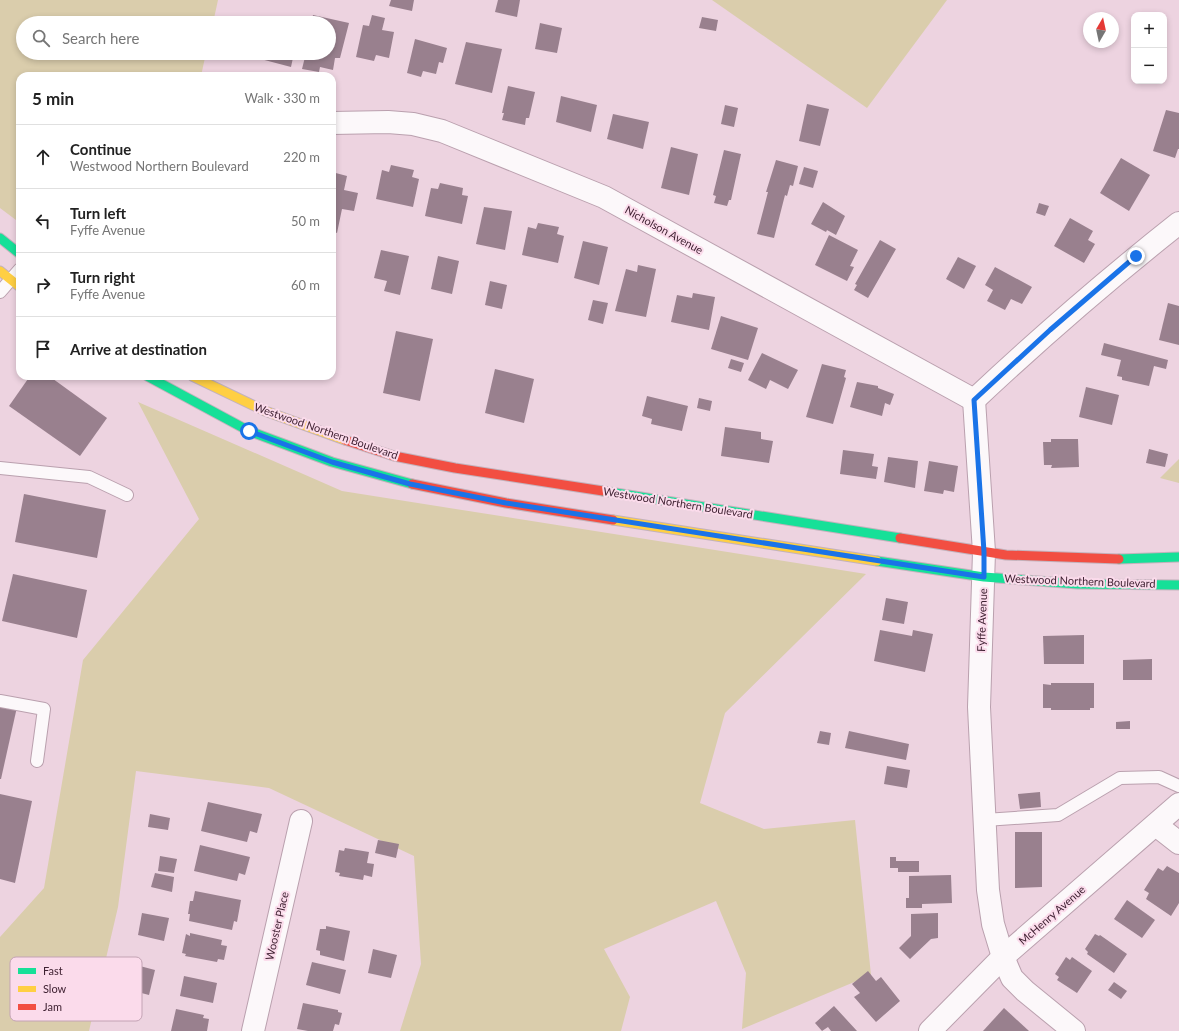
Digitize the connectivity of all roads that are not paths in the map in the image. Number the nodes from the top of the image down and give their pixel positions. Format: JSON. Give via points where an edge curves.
{"nodes":[{"id":1,"x":336,"y":122,"type":"edge"},
{"id":2,"x":1179,"y":223,"type":"edge"},
{"id":3,"x":0,"y":238,"type":"edge"},
{"id":4,"x":16,"y":251,"type":"edge"},
{"id":5,"x":0,"y":271,"type":"edge"},
{"id":6,"x":15,"y":283,"type":"edge"},
{"id":7,"x":0,"y":292,"type":"edge"},
{"id":8,"x":154,"y":380,"type":"edge"},
{"id":9,"x":200,"y":380,"type":"edge"},
{"id":10,"x":974,"y":400,"type":"junction"},
{"id":11,"x":0,"y":468,"type":"edge"},
{"id":12,"x":127,"y":495,"type":"dead end"},
{"id":13,"x":984,"y":552,"type":"junction"},
{"id":14,"x":1179,"y":557,"type":"edge"},
{"id":15,"x":984,"y":577,"type":"junction"},
{"id":16,"x":1179,"y":585,"type":"edge"},
{"id":17,"x":0,"y":700,"type":"edge"},
{"id":18,"x":36,"y":761,"type":"dead end"},
{"id":19,"x":1179,"y":786,"type":"edge"},
{"id":20,"x":1179,"y":804,"type":"edge"},
{"id":21,"x":984,"y":820,"type":"junction"},
{"id":22,"x":301,"y":821,"type":"dead end"},
{"id":23,"x":1156,"y":825,"type":"junction"},
{"id":24,"x":1179,"y":843,"type":"edge"},
{"id":25,"x":1003,"y":957,"type":"junction"},
{"id":26,"x":253,"y":1031,"type":"edge"},
{"id":27,"x":930,"y":1031,"type":"edge"},
{"id":28,"x":1074,"y":1031,"type":"edge"}],
"edges":[{"from":1,"to":10,"type":"street","name":"Nicholson Avenue","via":[[413,124],[442,131],[604,197]]},
{"from":2,"to":10,"type":"street","via":[[1136,256],[1050,330]]},
{"from":3,"to":4,"type":"main road"},
{"from":5,"to":6,"type":"main road"},
{"from":6,"to":7,"type":"lane"},
{"from":8,"to":15,"type":"main road","name":"Westwood Northern Boulevard","via":[[249,431],[332,462],[410,484],[506,503]]},
{"from":9,"to":13,"type":"main road","name":"Westwood Northern Boulevard","via":[[266,411],[394,456],[455,468]]},
{"from":10,"to":13,"type":"street","name":"Fyffe Avenue"},
{"from":11,"to":12,"type":"lane","via":[[89,477]]},
{"from":13,"to":14,"type":"main road","name":"Westwood Northern Boulevard","via":[[1121,559]]},
{"from":13,"to":15,"type":"street","name":"Fyffe Avenue"},
{"from":15,"to":16,"type":"main road","name":"Westwood Northern Boulevard","via":[[1078,584]]},
{"from":15,"to":21,"type":"street","name":"Fyffe Avenue","via":[[980,707]]},
{"from":17,"to":18,"type":"lane","via":[[44,709]]},
{"from":19,"to":21,"type":"lane","via":[[1159,777],[1120,778],[1058,815]]},
{"from":20,"to":23,"type":"street","name":"McHenry Avenue"},
{"from":21,"to":25,"type":"street","name":"Fyffe Avenue","via":[[988,890],[993,924]]},
{"from":22,"to":26,"type":"street","name":"Wooster Place"},
{"from":23,"to":24,"type":"street"},
{"from":23,"to":25,"type":"street","name":"McHenry Avenue"},
{"from":25,"to":27,"type":"street","name":"McHenry Avenue"},
{"from":25,"to":28,"type":"street","name":"Fyffe Avenue","via":[[1016,983]]}]}
